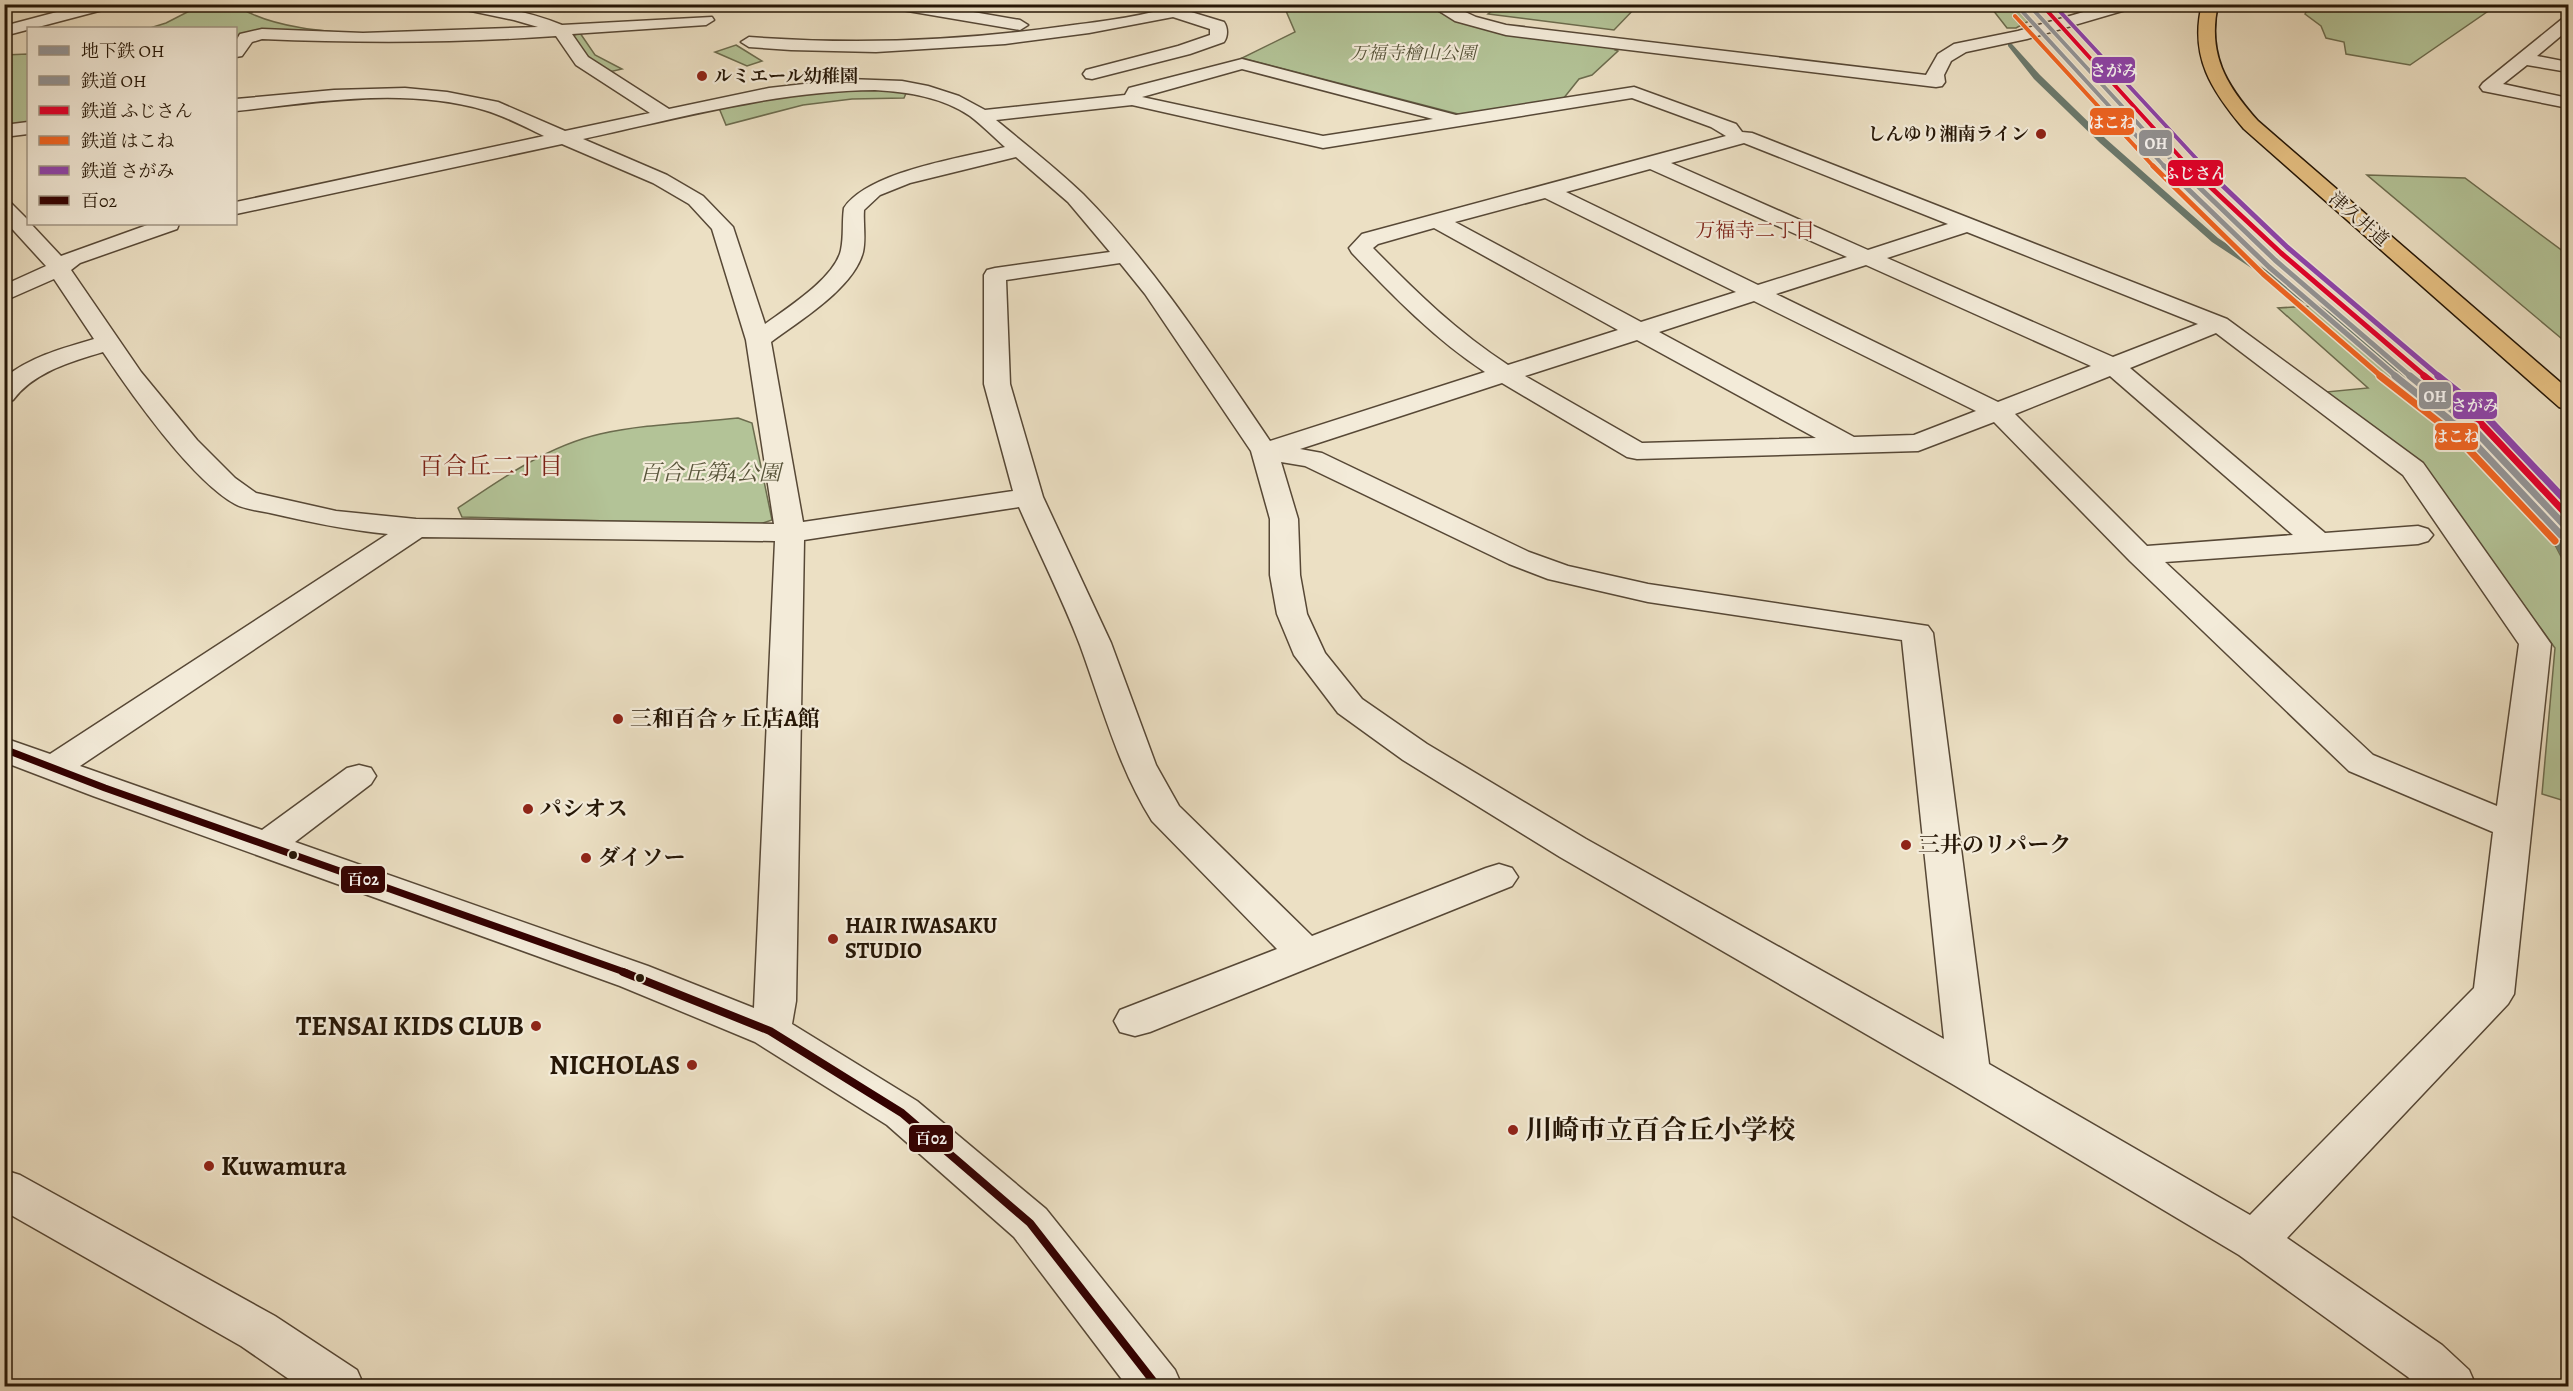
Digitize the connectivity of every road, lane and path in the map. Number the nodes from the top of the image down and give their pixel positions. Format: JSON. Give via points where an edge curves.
{"nodes":[{"id":1,"x":458,"y":4,"type":"edge"},
{"id":2,"x":669,"y":4,"type":"edge"},
{"id":3,"x":896,"y":4,"type":"edge"},
{"id":4,"x":1436,"y":4,"type":"edge"},
{"id":5,"x":2130,"y":4,"type":"edge"},
{"id":6,"x":2210,"y":4,"type":"edge"},
{"id":7,"x":105,"y":5,"type":"edge"},
{"id":8,"x":918,"y":6,"type":"edge"},
{"id":9,"x":1190,"y":7,"type":"edge"},
{"id":10,"x":706,"y":20,"type":"junction"},
{"id":11,"x":45,"y":21,"type":"junction"},
{"id":12,"x":4,"y":22,"type":"edge"},
{"id":13,"x":2565,"y":29,"type":"edge"},
{"id":14,"x":4,"y":31,"type":"edge"},
{"id":15,"x":561,"y":31,"type":"junction"},
{"id":16,"x":1060,"y":32,"type":"junction"},
{"id":17,"x":749,"y":42,"type":"junction"},
{"id":18,"x":237,"y":51,"type":"edge"},
{"id":19,"x":2523,"y":59,"type":"junction"},
{"id":20,"x":778,"y":62,"type":"dead end"},
{"id":21,"x":2568,"y":67,"type":"edge"},
{"id":22,"x":798,"y":74,"type":"dead end"},
{"id":23,"x":1092,"y":75,"type":"dead end"},
{"id":24,"x":818,"y":86,"type":"junction"},
{"id":25,"x":1132,"y":100,"type":"junction"},
{"id":26,"x":2568,"y":103,"type":"edge"},
{"id":27,"x":237,"y":105,"type":"edge"},
{"id":28,"x":664,"y":114,"type":"junction"},
{"id":29,"x":981,"y":116,"type":"junction"},
{"id":30,"x":1462,"y":120,"type":"junction"},
{"id":31,"x":27,"y":128,"type":"edge"},
{"id":32,"x":4,"y":130,"type":"edge"},
{"id":33,"x":1733,"y":132,"type":"dead end"},
{"id":34,"x":565,"y":137,"type":"junction"},
{"id":35,"x":1018,"y":150,"type":"junction"},
{"id":36,"x":1651,"y":162,"type":"junction"},
{"id":37,"x":1548,"y":191,"type":"junction"},
{"id":38,"x":4,"y":207,"type":"edge"},
{"id":39,"x":237,"y":208,"type":"edge"},
{"id":40,"x":1436,"y":221,"type":"junction"},
{"id":41,"x":166,"y":225,"type":"edge"},
{"id":42,"x":1968,"y":225,"type":"junction"},
{"id":43,"x":1126,"y":256,"type":"junction"},
{"id":44,"x":1867,"y":257,"type":"junction"},
{"id":45,"x":57,"y":268,"type":"junction"},
{"id":46,"x":1756,"y":293,"type":"junction"},
{"id":47,"x":4,"y":294,"type":"edge"},
{"id":48,"x":2219,"y":324,"type":"junction"},
{"id":49,"x":1638,"y":331,"type":"junction"},
{"id":50,"x":758,"y":340,"type":"junction"},
{"id":51,"x":108,"y":343,"type":"junction"},
{"id":52,"x":2113,"y":366,"type":"junction"},
{"id":53,"x":1504,"y":374,"type":"junction"},
{"id":54,"x":4,"y":395,"type":"edge"},
{"id":55,"x":2568,"y":402,"type":"edge"},
{"id":56,"x":1998,"y":411,"type":"junction"},
{"id":57,"x":1849,"y":445,"type":"junction"},
{"id":58,"x":1264,"y":451,"type":"junction"},
{"id":59,"x":1029,"y":496,"type":"junction"},
{"id":60,"x":416,"y":528,"type":"junction"},
{"id":61,"x":790,"y":533,"type":"junction"},
{"id":62,"x":2418,"y":535,"type":"dead end"},
{"id":63,"x":2318,"y":542,"type":"junction"},
{"id":64,"x":2140,"y":555,"type":"junction"},
{"id":65,"x":4,"y":749,"type":"edge"},
{"id":66,"x":53,"y":768,"type":"junction"},
{"id":67,"x":358,"y":776,"type":"dead end"},
{"id":68,"x":2512,"y":826,"type":"junction"},
{"id":69,"x":268,"y":844,"type":"junction"},
{"id":70,"x":1499,"y":877,"type":"dead end"},
{"id":71,"x":1305,"y":954,"type":"junction"},
{"id":72,"x":1135,"y":1021,"type":"dead end"},
{"id":73,"x":770,"y":1031,"type":"junction"},
{"id":74,"x":1970,"y":1072,"type":"junction"},
{"id":75,"x":4,"y":1188,"type":"edge"},
{"id":76,"x":2255,"y":1241,"type":"junction"},
{"id":77,"x":339,"y":1386,"type":"edge"},
{"id":78,"x":1157,"y":1386,"type":"edge"},
{"id":79,"x":2451,"y":1386,"type":"edge"}],
"edges":[{"from":1,"to":15,"type":"street","via":[[516,15]]},
{"from":2,"to":10,"type":"street"},
{"from":3,"to":8,"type":"street"},
{"from":4,"to":5,"type":"street","via":[[1476,23],[1506,30],[1936,82],[1935,75],[1944,58],[1960,48]]},
{"from":6,"to":55,"type":"main road","name":"津久井道","via":[[2205,42],[2229,101],[2251,125]]},
{"from":7,"to":11,"type":"street"},
{"from":8,"to":16,"type":"street"},
{"from":9,"to":16,"type":"street"},
{"from":9,"to":23,"type":"street","via":[[1218,26],[1218,38]]},
{"from":10,"to":15,"type":"street"},
{"from":10,"to":17,"type":"street"},
{"from":11,"to":12,"type":"street"},
{"from":11,"to":14,"type":"street"},
{"from":13,"to":19,"type":"street"},
{"from":15,"to":18,"type":"street","via":[[393,38],[261,34],[246,38]]},
{"from":15,"to":28,"type":"street","via":[[582,61]]},
{"from":16,"to":17,"type":"street","via":[[1011,39],[836,47]]},
{"from":17,"to":20,"type":"street"},
{"from":19,"to":21,"type":"street"},
{"from":19,"to":26,"type":"street","via":[[2489,87]]},
{"from":22,"to":24,"type":"street"},
{"from":24,"to":28,"type":"street"},
{"from":24,"to":29,"type":"street","via":[[909,87],[944,95]]},
{"from":25,"to":29,"type":"street"},
{"from":25,"to":30,"type":"street","via":[[1323,142]]},
{"from":25,"to":30,"type":"street","via":[[1135,92],[1242,64]]},
{"from":27,"to":34,"type":"street","via":[[360,93],[447,97],[491,106]]},
{"from":28,"to":34,"type":"street"},
{"from":29,"to":35,"type":"street"},
{"from":30,"to":33,"type":"street","via":[[1634,92],[1694,113]]},
{"from":31,"to":32,"type":"street"},
{"from":34,"to":39,"type":"street"},
{"from":34,"to":50,"type":"street","via":[[660,178],[710,212],[727,237]]},
{"from":35,"to":43,"type":"street","via":[[1075,198]]},
{"from":35,"to":50,"type":"street","via":[[903,179],[866,196],[855,208],[848,263],[810,301]]},
{"from":36,"to":37,"type":"street"},
{"from":36,"to":42,"type":"street","via":[[1745,137]]},
{"from":36,"to":44,"type":"street"},
{"from":37,"to":40,"type":"street"},
{"from":37,"to":46,"type":"street"},
{"from":38,"to":45,"type":"street"},
{"from":40,"to":49,"type":"street"},
{"from":40,"to":53,"type":"street","via":[[1370,239],[1360,248],[1430,318],[1462,346]]},
{"from":41,"to":45,"type":"street","via":[[72,258]]},
{"from":42,"to":44,"type":"street"},
{"from":42,"to":48,"type":"street"},
{"from":43,"to":58,"type":"street","via":[[1154,290]]},
{"from":43,"to":59,"type":"street","via":[[995,275],[997,384]]},
{"from":44,"to":46,"type":"street"},
{"from":44,"to":52,"type":"street"},
{"from":45,"to":47,"type":"street"},
{"from":45,"to":51,"type":"street"},
{"from":46,"to":49,"type":"street"},
{"from":46,"to":56,"type":"street"},
{"from":48,"to":52,"type":"street"},
{"from":48,"to":68,"type":"street","via":[[2413,469],[2535,644]]},
{"from":49,"to":53,"type":"street"},
{"from":49,"to":57,"type":"street"},
{"from":50,"to":61,"type":"street"},
{"from":51,"to":54,"type":"street","via":[[55,358],[9,387]]},
{"from":51,"to":60,"type":"street","via":[[188,446],[225,484],[246,499],[336,520]]},
{"from":52,"to":56,"type":"street"},
{"from":52,"to":63,"type":"street"},
{"from":53,"to":57,"type":"street","via":[[1637,451]]},
{"from":53,"to":58,"type":"street"},
{"from":56,"to":57,"type":"street","via":[[1918,443]]},
{"from":56,"to":64,"type":"street"},
{"from":58,"to":74,"type":"street","via":[[1284,519],[1285,575],[1292,614],[1310,655],[1350,706],[1415,752],[1573,848]]},
{"from":58,"to":74,"type":"street","via":[[1312,459],[1519,558],[1559,573],[1648,593],[1917,633]]},
{"from":59,"to":61,"type":"street"},
{"from":59,"to":71,"type":"street","via":[[1095,643],[1139,765],[1165,813]]},
{"from":60,"to":61,"type":"street"},
{"from":60,"to":66,"type":"street"},
{"from":61,"to":73,"type":"street","via":[[776,1001]]},
{"from":62,"to":63,"type":"street"},
{"from":63,"to":64,"type":"street"},
{"from":64,"to":68,"type":"street","via":[[2361,763]]},
{"from":65,"to":66,"type":"street"},
{"from":66,"to":69,"type":"street"},
{"from":67,"to":69,"type":"street"},
{"from":68,"to":76,"type":"street","via":[[2494,994]]},
{"from":69,"to":73,"type":"street","via":[[634,976]]},
{"from":70,"to":71,"type":"street"},
{"from":71,"to":72,"type":"street"},
{"from":73,"to":78,"type":"street","via":[[902,1113],[1030,1224]]},
{"from":74,"to":76,"type":"street"},
{"from":75,"to":77,"type":"street","via":[[258,1330]]},
{"from":76,"to":79,"type":"street","via":[[2425,1361]]}]}
